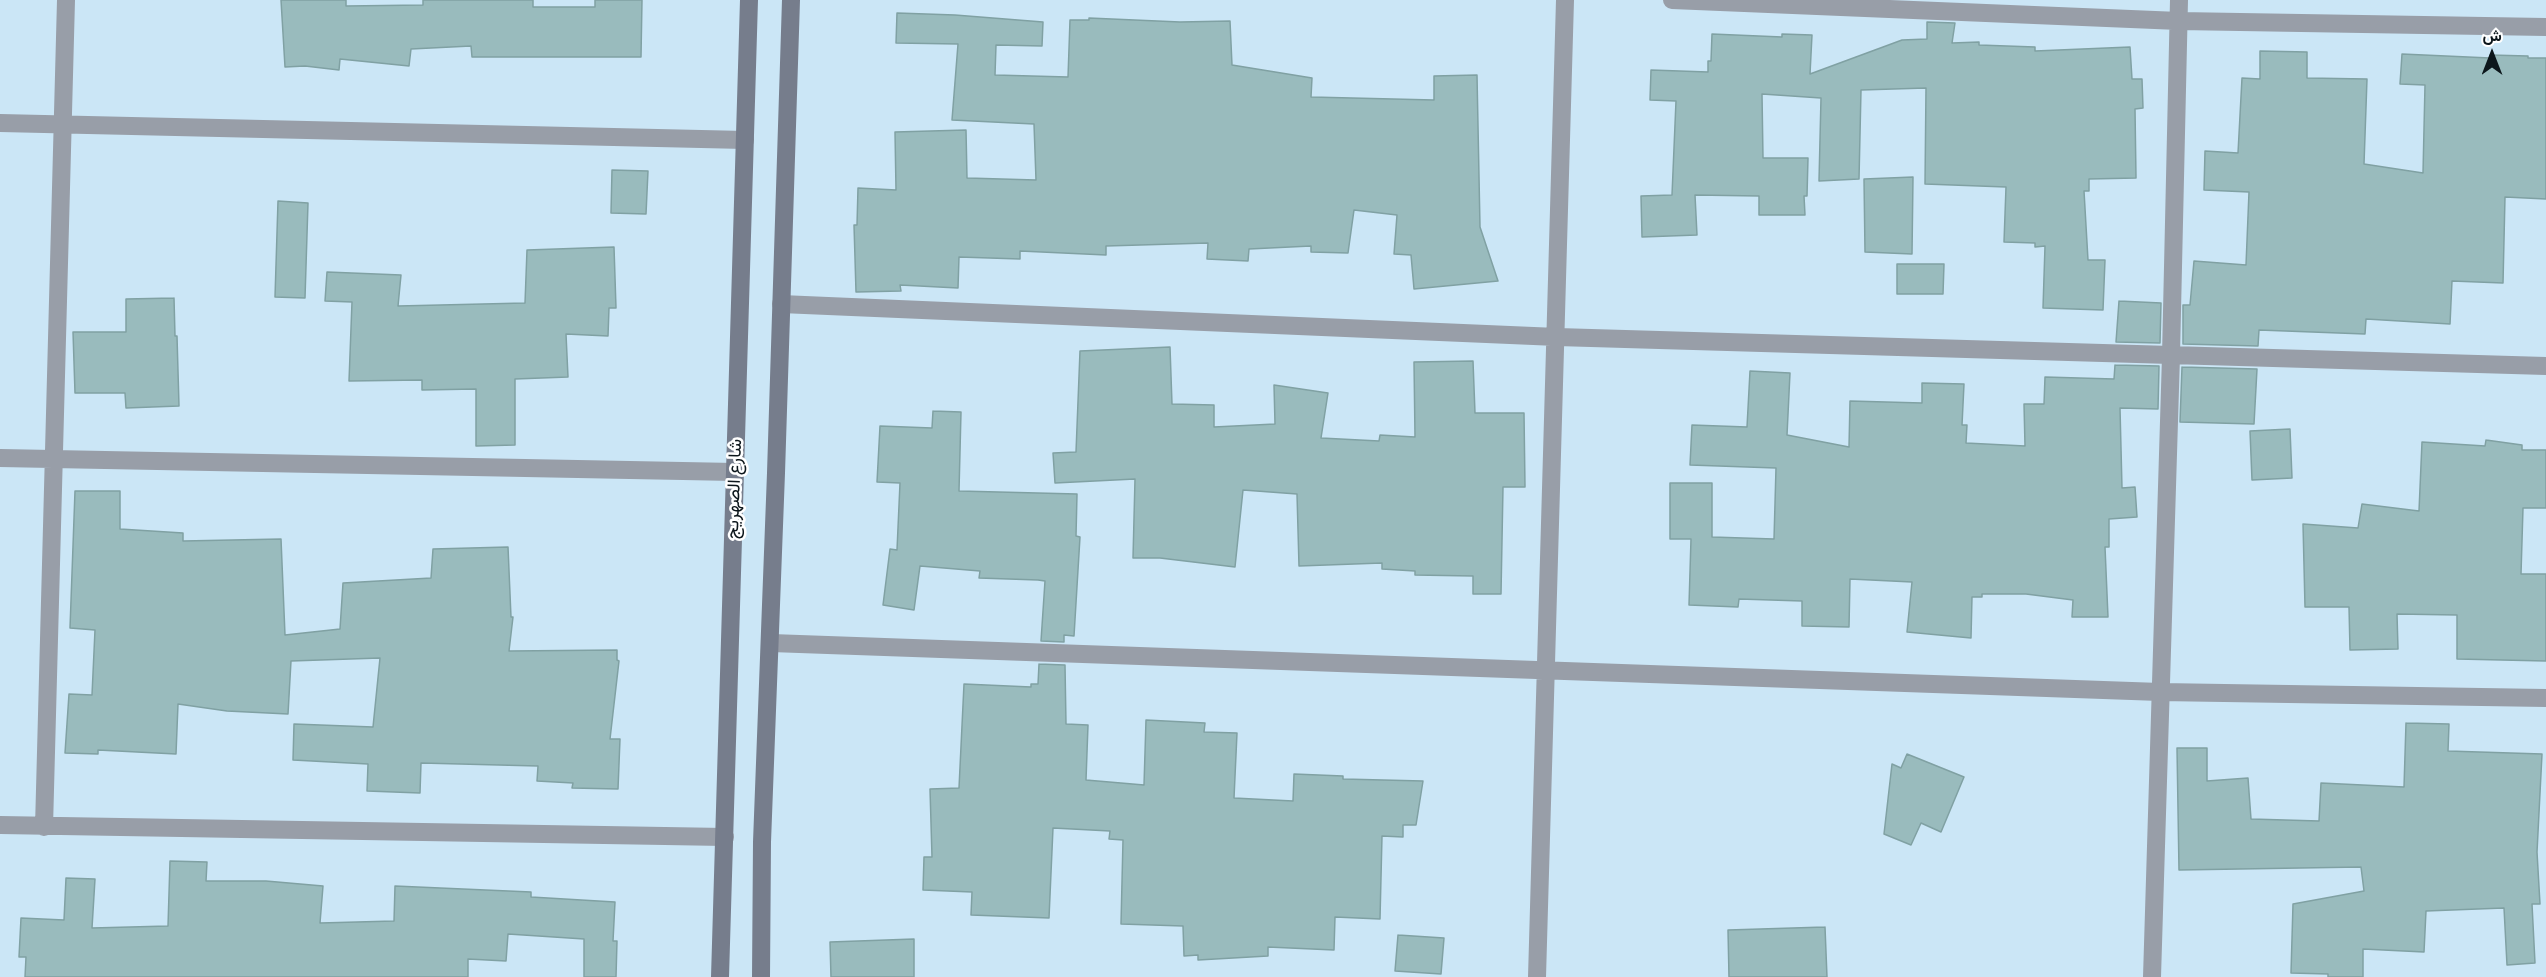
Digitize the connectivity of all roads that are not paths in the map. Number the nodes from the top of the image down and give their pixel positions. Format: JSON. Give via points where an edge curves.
{"nodes":[{"id":1,"x":66,"y":0,"type":"edge"},
{"id":2,"x":749,"y":0,"type":"edge"},
{"id":3,"x":791,"y":0,"type":"edge"},
{"id":4,"x":1565,"y":0,"type":"edge"},
{"id":5,"x":1672,"y":0,"type":"edge"},
{"id":6,"x":2179,"y":0,"type":"edge"},
{"id":7,"x":2179,"y":21,"type":"junction"},
{"id":8,"x":2546,"y":27,"type":"edge"},
{"id":9,"x":0,"y":123,"type":"edge"},
{"id":10,"x":61,"y":125,"type":"junction"},
{"id":11,"x":745,"y":140,"type":"junction"},
{"id":12,"x":781,"y":304,"type":"junction"},
{"id":13,"x":1557,"y":337,"type":"junction"},
{"id":14,"x":2172,"y":356,"type":"junction"},
{"id":15,"x":2546,"y":366,"type":"edge"},
{"id":16,"x":0,"y":458,"type":"edge"},
{"id":17,"x":52,"y":460,"type":"junction"},
{"id":18,"x":735,"y":472,"type":"junction"},
{"id":19,"x":771,"y":643,"type":"junction"},
{"id":20,"x":1547,"y":672,"type":"junction"},
{"id":21,"x":2160,"y":692,"type":"junction"},
{"id":22,"x":2546,"y":698,"type":"edge"},
{"id":23,"x":0,"y":825,"type":"edge"},
{"id":24,"x":44,"y":827,"type":"junction"},
{"id":25,"x":725,"y":837,"type":"junction"},
{"id":26,"x":720,"y":977,"type":"edge"},
{"id":27,"x":761,"y":977,"type":"edge"},
{"id":28,"x":1537,"y":977,"type":"edge"},
{"id":29,"x":2152,"y":977,"type":"edge"}],
"edges":[{"from":1,"to":10,"type":"street"},
{"from":2,"to":11,"type":"main road","name":"شارع الصهريج"},
{"from":3,"to":12,"type":"main road"},
{"from":4,"to":13,"type":"street"},
{"from":5,"to":7,"type":"street"},
{"from":6,"to":7,"type":"street"},
{"from":7,"to":8,"type":"street"},
{"from":7,"to":14,"type":"street"},
{"from":9,"to":10,"type":"street"},
{"from":10,"to":11,"type":"street"},
{"from":10,"to":17,"type":"street"},
{"from":11,"to":18,"type":"main road","name":"شارع الصهريج"},
{"from":12,"to":13,"type":"street"},
{"from":12,"to":19,"type":"main road"},
{"from":13,"to":14,"type":"street"},
{"from":13,"to":20,"type":"street"},
{"from":14,"to":15,"type":"street"},
{"from":14,"to":21,"type":"street"},
{"from":16,"to":17,"type":"street"},
{"from":17,"to":18,"type":"street"},
{"from":17,"to":24,"type":"street"},
{"from":18,"to":25,"type":"main road","name":"شارع الصهريج"},
{"from":19,"to":20,"type":"street"},
{"from":19,"to":27,"type":"main road","via":[[762,842]]},
{"from":20,"to":21,"type":"street"},
{"from":20,"to":28,"type":"street"},
{"from":21,"to":22,"type":"street"},
{"from":21,"to":29,"type":"street"},
{"from":23,"to":24,"type":"street"},
{"from":24,"to":25,"type":"street"},
{"from":25,"to":26,"type":"main road","name":"شارع الصهريج"}]}
